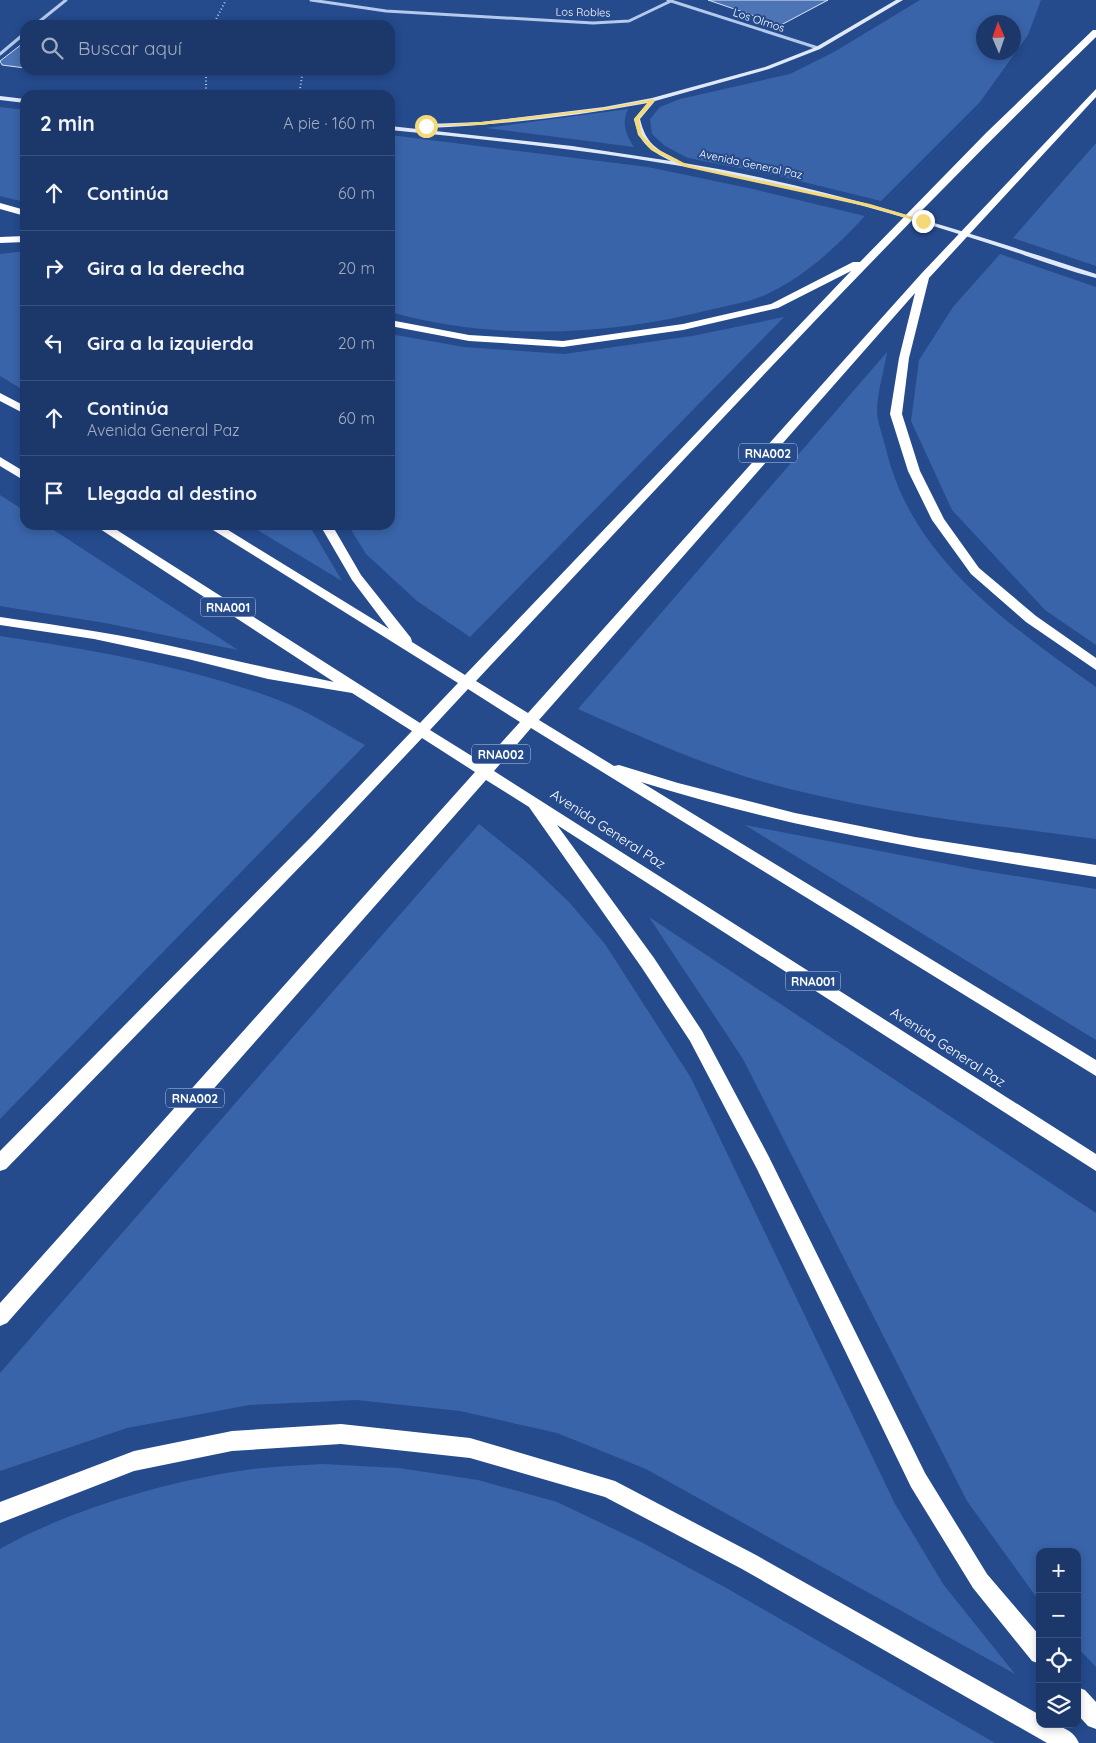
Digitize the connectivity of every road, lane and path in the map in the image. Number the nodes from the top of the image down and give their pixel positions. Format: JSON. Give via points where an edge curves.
{"nodes":[{"id":1,"x":66,"y":0,"type":"edge"},
{"id":2,"x":226,"y":0,"type":"edge"},
{"id":3,"x":311,"y":0,"type":"edge"},
{"id":4,"x":900,"y":0,"type":"edge"},
{"id":5,"x":669,"y":1,"type":"edge"},
{"id":6,"x":41,"y":20,"type":"edge"},
{"id":7,"x":216,"y":20,"type":"edge"},
{"id":8,"x":1096,"y":32,"type":"edge"},
{"id":9,"x":20,"y":37,"type":"edge"},
{"id":10,"x":818,"y":48,"type":"junction"},
{"id":11,"x":0,"y":54,"type":"edge"},
{"id":12,"x":206,"y":75,"type":"edge"},
{"id":13,"x":302,"y":75,"type":"edge"},
{"id":14,"x":206,"y":90,"type":"edge"},
{"id":15,"x":300,"y":90,"type":"edge"},
{"id":16,"x":1096,"y":92,"type":"edge"},
{"id":17,"x":0,"y":98,"type":"edge"},
{"id":18,"x":20,"y":100,"type":"edge"},
{"id":19,"x":653,"y":100,"type":"junction"},
{"id":20,"x":395,"y":128,"type":"edge"},
{"id":21,"x":395,"y":129,"type":"edge"},
{"id":22,"x":686,"y":166,"type":"junction"},
{"id":23,"x":0,"y":206,"type":"edge"},
{"id":24,"x":20,"y":212,"type":"edge"},
{"id":25,"x":20,"y":239,"type":"edge"},
{"id":26,"x":0,"y":240,"type":"edge"},
{"id":27,"x":868,"y":259,"type":"junction"},
{"id":28,"x":925,"y":276,"type":"junction"},
{"id":29,"x":1096,"y":276,"type":"edge"},
{"id":30,"x":395,"y":324,"type":"edge"},
{"id":31,"x":0,"y":396,"type":"edge"},
{"id":32,"x":20,"y":408,"type":"edge"},
{"id":33,"x":0,"y":461,"type":"edge"},
{"id":34,"x":20,"y":474,"type":"edge"},
{"id":35,"x":108,"y":530,"type":"edge"},
{"id":36,"x":218,"y":530,"type":"edge"},
{"id":37,"x":329,"y":530,"type":"edge"},
{"id":38,"x":0,"y":621,"type":"edge"},
{"id":39,"x":412,"y":648,"type":"junction"},
{"id":40,"x":1096,"y":665,"type":"edge"},
{"id":41,"x":356,"y":690,"type":"junction"},
{"id":42,"x":594,"y":762,"type":"junction"},
{"id":43,"x":531,"y":800,"type":"junction"},
{"id":44,"x":1096,"y":871,"type":"edge"},
{"id":45,"x":1096,"y":1069,"type":"edge"},
{"id":46,"x":0,"y":1163,"type":"edge"},
{"id":47,"x":1096,"y":1163,"type":"edge"},
{"id":48,"x":0,"y":1317,"type":"edge"},
{"id":49,"x":0,"y":1513,"type":"edge"},
{"id":50,"x":1036,"y":1648,"type":"edge"},
{"id":51,"x":1081,"y":1702,"type":"edge"},
{"id":52,"x":1096,"y":1718,"type":"edge"},
{"id":53,"x":1068,"y":1743,"type":"edge"}],
"edges":[{"from":1,"to":6,"type":"street"},
{"from":2,"to":7,"type":"path"},
{"from":3,"to":5,"type":"street","name":"Los Robles","via":[[386,11],[593,23],[629,21]]},
{"from":4,"to":10,"type":"street"},
{"from":5,"to":10,"type":"street","name":"Los Olmos"},
{"from":8,"to":27,"type":"highway","via":[[1058,66]]},
{"from":9,"to":11,"type":"street"},
{"from":10,"to":19,"type":"street","via":[[767,68]]},
{"from":12,"to":14,"type":"path"},
{"from":13,"to":15,"type":"path"},
{"from":16,"to":28,"type":"highway"},
{"from":17,"to":18,"type":"street"},
{"from":19,"to":20,"type":"street","via":[[481,124]]},
{"from":19,"to":22,"type":"street","via":[[637,119],[640,135],[653,149]]},
{"from":21,"to":22,"type":"street","name":"Avenida General Paz","via":[[594,150]]},
{"from":22,"to":29,"type":"street","name":"Avenida General Paz","via":[[870,206]]},
{"from":23,"to":24,"type":"highway"},
{"from":25,"to":26,"type":"highway"},
{"from":27,"to":30,"type":"highway","via":[[774,306],[683,328],[563,344],[469,338]]},
{"from":27,"to":46,"type":"highway","via":[[318,840]]},
{"from":28,"to":40,"type":"highway","via":[[904,358],[896,414],[914,471],[938,520],[975,571],[1031,619]]},
{"from":28,"to":48,"type":"highway","number":"RNA002"},
{"from":31,"to":32,"type":"highway"},
{"from":33,"to":34,"type":"highway"},
{"from":35,"to":41,"type":"highway","name":"Avenida General Paz","number":"RNA001"},
{"from":36,"to":39,"type":"highway"},
{"from":37,"to":39,"type":"highway","via":[[356,577]]},
{"from":38,"to":41,"type":"highway","via":[[188,654],[268,674]]},
{"from":39,"to":42,"type":"highway"},
{"from":41,"to":43,"type":"highway","name":"Avenida General Paz","number":"RNA001"},
{"from":42,"to":44,"type":"highway","via":[[679,790],[759,811],[968,852]]},
{"from":42,"to":45,"type":"highway"},
{"from":43,"to":47,"type":"highway","name":"Avenida General Paz","number":"RNA001"},
{"from":43,"to":50,"type":"highway","via":[[696,1036],[763,1162],[918,1480],[980,1581]]},
{"from":49,"to":53,"type":"highway","via":[[134,1461],[232,1441],[341,1434],[470,1448],[608,1488],[749,1562]]},
{"from":51,"to":52,"type":"highway"}]}
